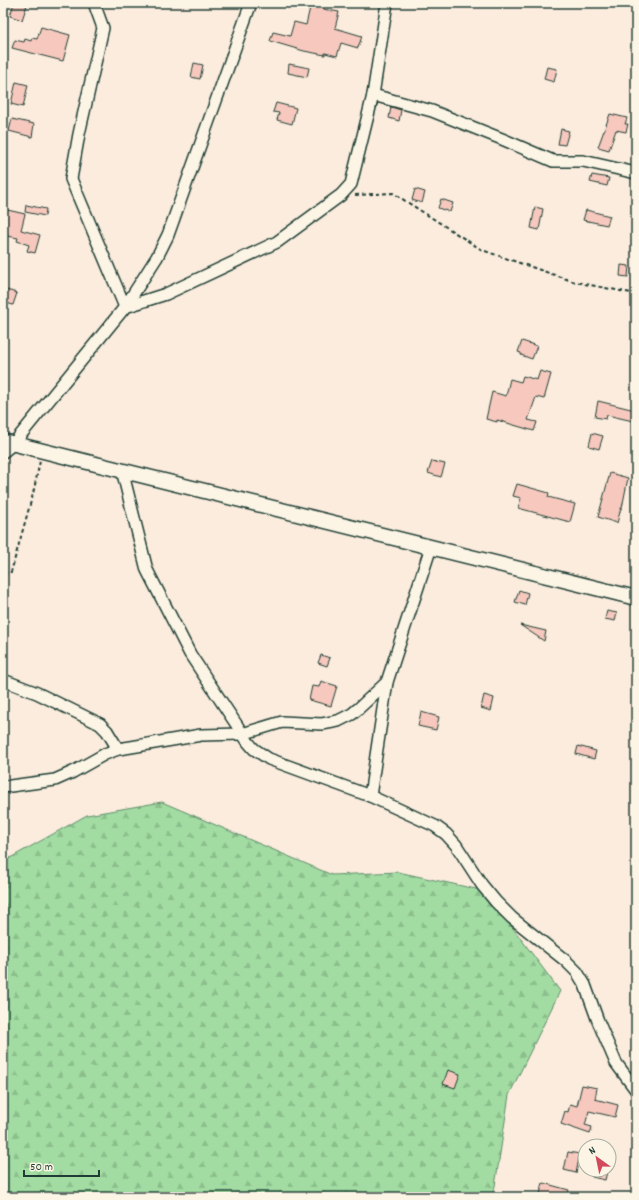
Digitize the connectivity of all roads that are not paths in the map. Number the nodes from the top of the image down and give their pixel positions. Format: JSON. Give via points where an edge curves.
{"nodes":[{"id":1,"x":94,"y":3,"type":"edge"},
{"id":2,"x":252,"y":3,"type":"edge"},
{"id":3,"x":387,"y":3,"type":"edge"},
{"id":4,"x":373,"y":95,"type":"junction"},
{"id":5,"x":636,"y":173,"type":"edge"},
{"id":6,"x":125,"y":307,"type":"junction"},
{"id":7,"x":7,"y":445,"type":"edge"},
{"id":8,"x":122,"y":470,"type":"junction"},
{"id":9,"x":431,"y":547,"type":"junction"},
{"id":10,"x":636,"y":598,"type":"edge"},
{"id":11,"x":3,"y":680,"type":"edge"},
{"id":12,"x":387,"y":682,"type":"junction"},
{"id":13,"x":242,"y":734,"type":"junction"},
{"id":14,"x":118,"y":749,"type":"junction"},
{"id":15,"x":3,"y":787,"type":"edge"},
{"id":16,"x":370,"y":796,"type":"junction"},
{"id":17,"x":636,"y":1090,"type":"edge"}],
"edges":[{"from":1,"to":6,"type":"street","via":[[103,28],[71,179]]},
{"from":2,"to":6,"type":"street","via":[[168,235],[158,257]]},
{"from":3,"to":4,"type":"street"},
{"from":4,"to":5,"type":"street","via":[[432,111],[553,161],[583,161]]},
{"from":4,"to":6,"type":"street","via":[[351,184],[341,195],[277,242],[166,294]]},
{"from":6,"to":7,"type":"street"},
{"from":7,"to":8,"type":"street","via":[[42,450]]},
{"from":8,"to":9,"type":"street"},
{"from":8,"to":13,"type":"street","via":[[147,570],[190,654]]},
{"from":9,"to":10,"type":"street"},
{"from":9,"to":12,"type":"street"},
{"from":11,"to":14,"type":"street","via":[[37,693],[100,724]]},
{"from":12,"to":13,"type":"street","via":[[352,714],[338,721],[322,724],[274,723]]},
{"from":12,"to":16,"type":"street"},
{"from":13,"to":14,"type":"street","via":[[201,735]]},
{"from":13,"to":16,"type":"street","via":[[254,749],[270,759]]},
{"from":14,"to":15,"type":"street","via":[[55,780]]},
{"from":16,"to":17,"type":"street","via":[[435,826],[446,834],[496,902],[528,932],[572,966],[585,985],[616,1062]]}]}
